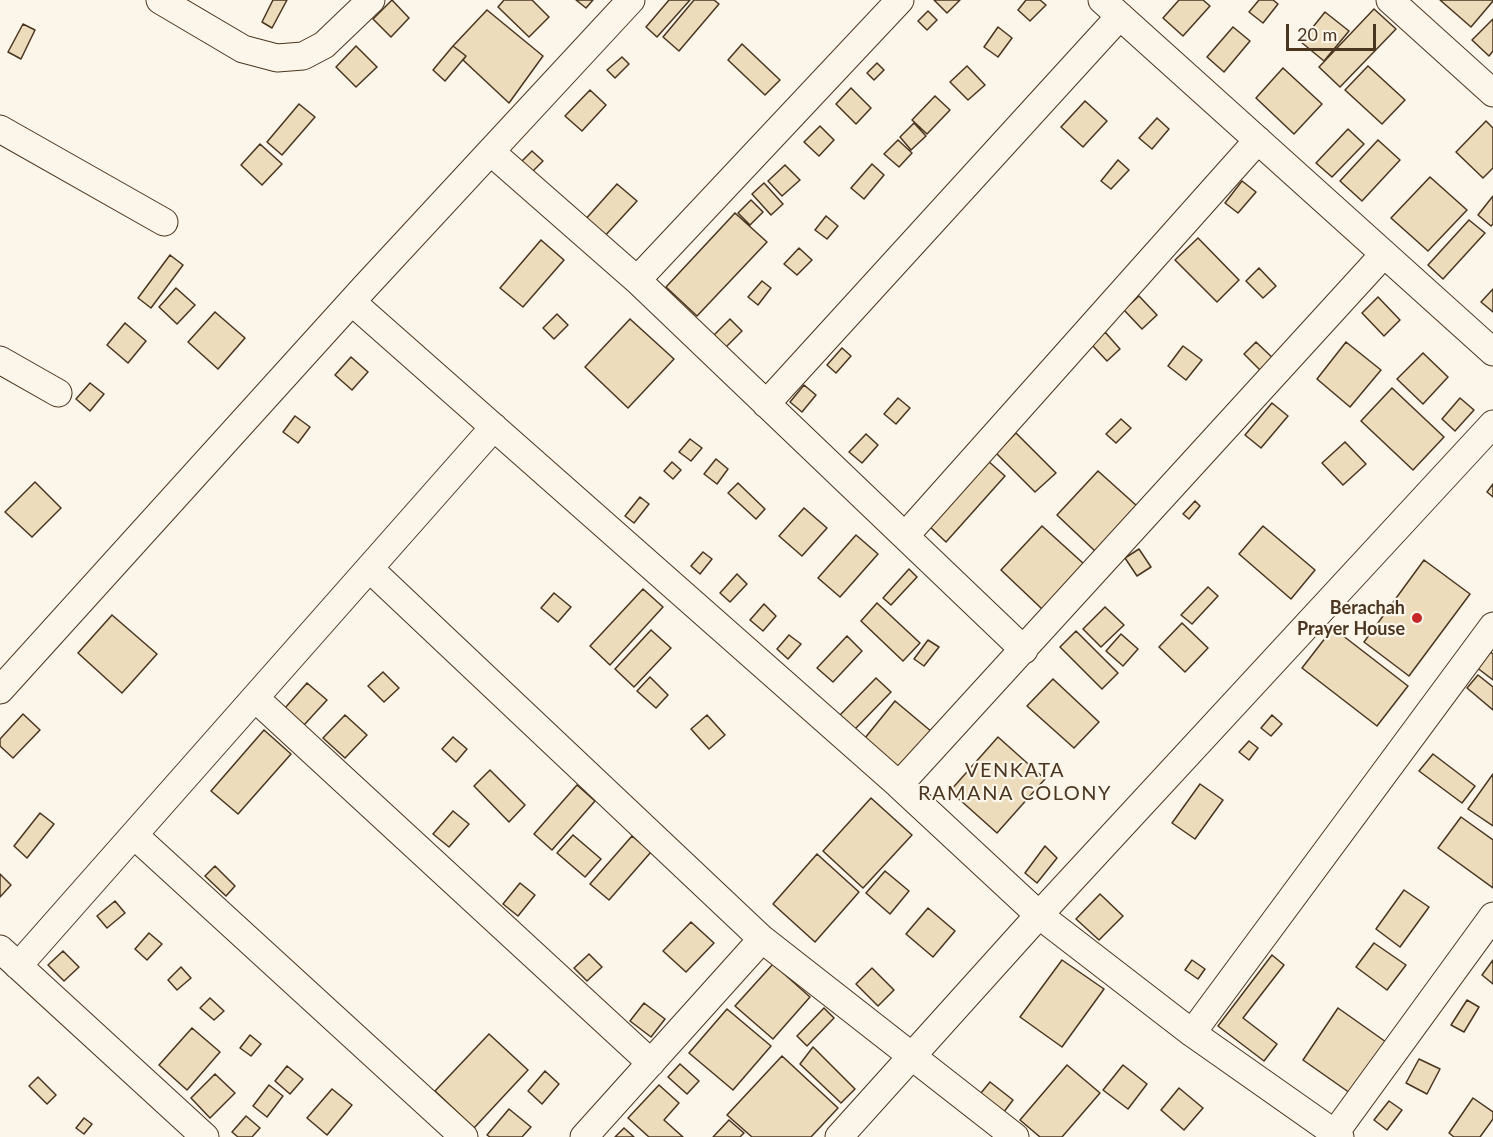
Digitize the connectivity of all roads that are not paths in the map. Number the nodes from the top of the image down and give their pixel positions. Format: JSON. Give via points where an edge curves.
{"nodes":[{"id":1,"x":160,"y":0,"type":"edge"},
{"id":2,"x":371,"y":0,"type":"edge"},
{"id":3,"x":631,"y":0,"type":"edge"},
{"id":4,"x":900,"y":0,"type":"edge"},
{"id":5,"x":1390,"y":0,"type":"edge"},
{"id":6,"x":1111,"y":8,"type":"edge"},
{"id":7,"x":1493,"y":93,"type":"edge"},
{"id":8,"x":0,"y":129,"type":"edge"},
{"id":9,"x":1258,"y":140,"type":"junction"},
{"id":10,"x":491,"y":152,"type":"junction"},
{"id":11,"x":164,"y":222,"type":"dead end"},
{"id":12,"x":1384,"y":254,"type":"junction"},
{"id":13,"x":638,"y":280,"type":"junction"},
{"id":14,"x":352,"y":303,"type":"junction"},
{"id":15,"x":1493,"y":352,"type":"edge"},
{"id":16,"x":0,"y":360,"type":"edge"},
{"id":17,"x":58,"y":393,"type":"dead end"},
{"id":18,"x":766,"y":404,"type":"junction"},
{"id":19,"x":1493,"y":424,"type":"edge"},
{"id":20,"x":494,"y":427,"type":"junction"},
{"id":21,"x":905,"y":536,"type":"junction"},
{"id":22,"x":370,"y":569,"type":"junction"},
{"id":23,"x":1493,"y":626,"type":"edge"},
{"id":24,"x":1024,"y":650,"type":"junction"},
{"id":25,"x":0,"y":690,"type":"edge"},
{"id":26,"x":255,"y":698,"type":"junction"},
{"id":27,"x":899,"y":785,"type":"junction"},
{"id":28,"x":134,"y":836,"type":"junction"},
{"id":29,"x":1039,"y":915,"type":"junction"},
{"id":30,"x":1493,"y":916,"type":"edge"},
{"id":31,"x":762,"y":939,"type":"junction"},
{"id":32,"x":9,"y":958,"type":"edge"},
{"id":33,"x":1192,"y":1033,"type":"junction"},
{"id":34,"x":912,"y":1057,"type":"junction"},
{"id":35,"x":651,"y":1063,"type":"junction"},
{"id":36,"x":1338,"y":1135,"type":"edge"},
{"id":37,"x":205,"y":1137,"type":"edge"},
{"id":38,"x":465,"y":1137,"type":"edge"},
{"id":39,"x":584,"y":1137,"type":"edge"},
{"id":40,"x":839,"y":1137,"type":"edge"},
{"id":41,"x":1015,"y":1137,"type":"edge"}],
"edges":[{"from":1,"to":2,"type":"street","via":[[243,49],[277,58],[303,56],[324,45]]},
{"from":3,"to":10,"type":"street"},
{"from":4,"to":13,"type":"street"},
{"from":5,"to":7,"type":"street"},
{"from":6,"to":9,"type":"street"},
{"from":6,"to":18,"type":"street"},
{"from":8,"to":11,"type":"street"},
{"from":9,"to":12,"type":"street"},
{"from":9,"to":21,"type":"street"},
{"from":10,"to":13,"type":"street"},
{"from":10,"to":14,"type":"street"},
{"from":12,"to":15,"type":"street"},
{"from":12,"to":24,"type":"street"},
{"from":13,"to":18,"type":"street"},
{"from":14,"to":20,"type":"street"},
{"from":14,"to":25,"type":"street"},
{"from":16,"to":17,"type":"street"},
{"from":18,"to":21,"type":"street"},
{"from":19,"to":29,"type":"street"},
{"from":20,"to":22,"type":"street"},
{"from":20,"to":27,"type":"street"},
{"from":21,"to":24,"type":"street"},
{"from":22,"to":26,"type":"street"},
{"from":22,"to":31,"type":"street"},
{"from":23,"to":33,"type":"street"},
{"from":24,"to":27,"type":"street"},
{"from":26,"to":28,"type":"street"},
{"from":26,"to":35,"type":"street"},
{"from":27,"to":29,"type":"street"},
{"from":28,"to":32,"type":"street"},
{"from":28,"to":38,"type":"street"},
{"from":29,"to":33,"type":"street"},
{"from":29,"to":34,"type":"street"},
{"from":30,"to":36,"type":"street"},
{"from":31,"to":34,"type":"street"},
{"from":31,"to":35,"type":"street"},
{"from":32,"to":37,"type":"street"},
{"from":33,"to":36,"type":"street"},
{"from":34,"to":40,"type":"street"},
{"from":34,"to":41,"type":"street"},
{"from":35,"to":39,"type":"street"}]}
